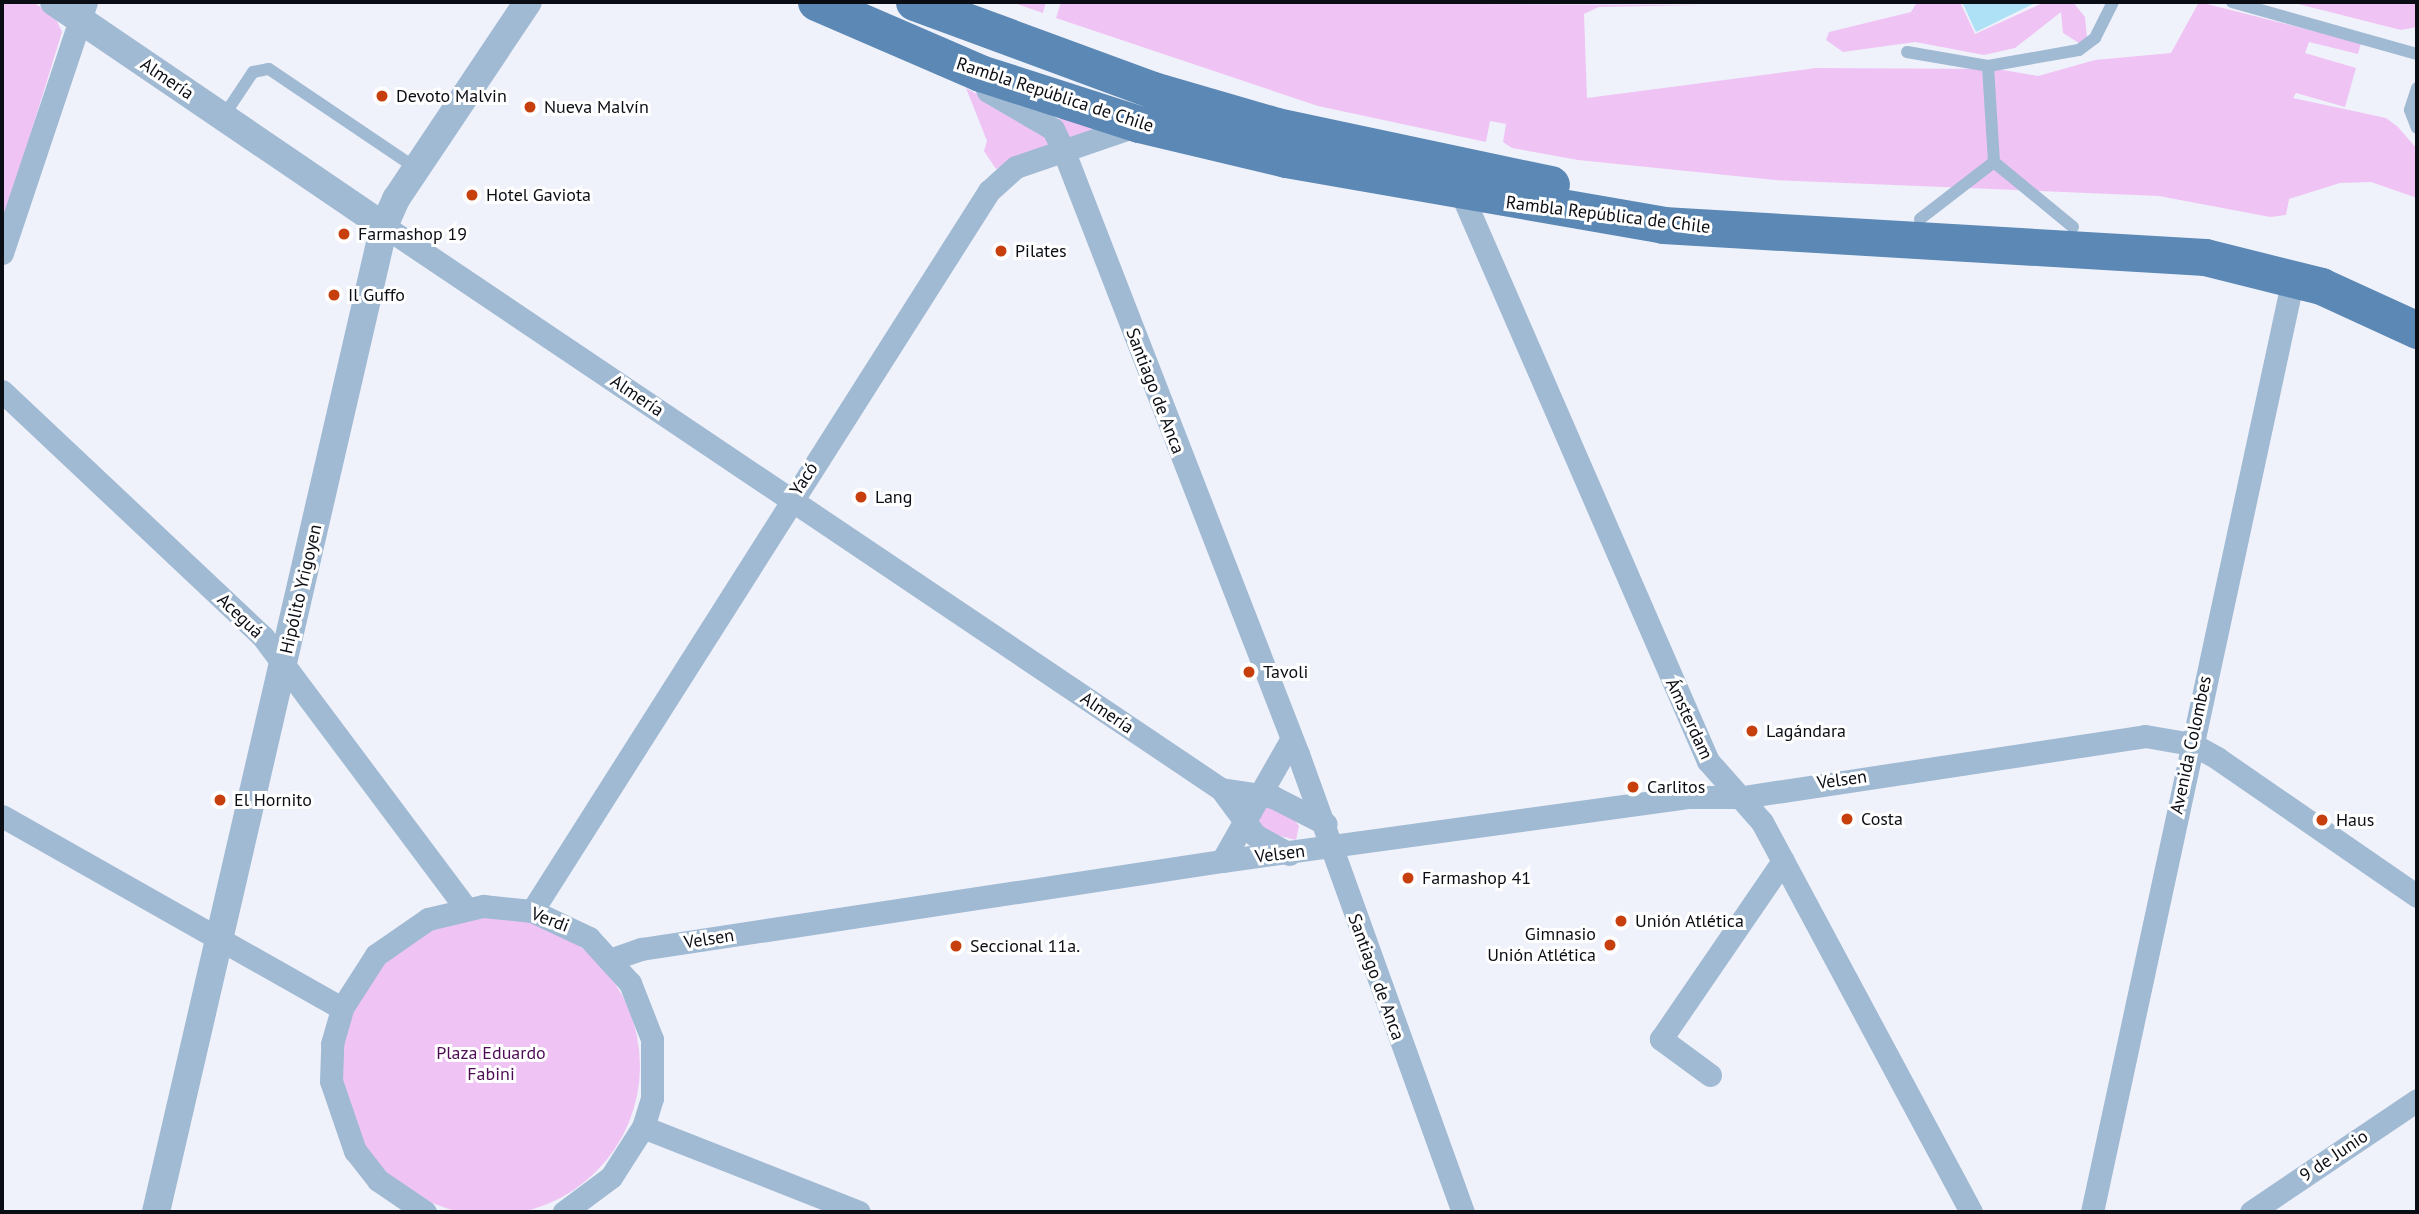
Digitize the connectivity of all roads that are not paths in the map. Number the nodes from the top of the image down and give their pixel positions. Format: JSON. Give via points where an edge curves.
{"nodes":[{"id":1,"x":54,"y":2,"type":"edge"},
{"id":2,"x":528,"y":2,"type":"edge"},
{"id":3,"x":816,"y":2,"type":"edge"},
{"id":4,"x":914,"y":2,"type":"edge"},
{"id":5,"x":2113,"y":2,"type":"edge"},
{"id":6,"x":2232,"y":2,"type":"edge"},
{"id":7,"x":83,"y":11,"type":"edge"},
{"id":8,"x":1907,"y":52,"type":"dead end"},
{"id":9,"x":2417,"y":54,"type":"edge"},
{"id":10,"x":1988,"y":66,"type":"junction"},
{"id":11,"x":980,"y":73,"type":"junction"},
{"id":12,"x":2417,"y":88,"type":"edge"},
{"id":13,"x":223,"y":117,"type":"junction"},
{"id":14,"x":1139,"y":124,"type":"junction"},
{"id":15,"x":2417,"y":128,"type":"edge"},
{"id":16,"x":1064,"y":152,"type":"junction"},
{"id":17,"x":1994,"y":162,"type":"junction"},
{"id":18,"x":416,"y":168,"type":"junction"},
{"id":19,"x":1462,"y":195,"type":"junction"},
{"id":20,"x":1920,"y":219,"type":"junction"},
{"id":21,"x":384,"y":226,"type":"junction"},
{"id":22,"x":2073,"y":227,"type":"junction"},
{"id":23,"x":2,"y":253,"type":"edge"},
{"id":24,"x":2293,"y":278,"type":"junction"},
{"id":25,"x":2417,"y":306,"type":"edge"},
{"id":26,"x":2417,"y":330,"type":"edge"},
{"id":27,"x":2,"y":391,"type":"edge"},
{"id":28,"x":790,"y":500,"type":"junction"},
{"id":29,"x":284,"y":663,"type":"junction"},
{"id":30,"x":1290,"y":742,"type":"junction"},
{"id":31,"x":2192,"y":744,"type":"junction"},
{"id":32,"x":1221,"y":789,"type":"junction"},
{"id":33,"x":1258,"y":792,"type":"junction"},
{"id":34,"x":1743,"y":797,"type":"junction"},
{"id":35,"x":2,"y":816,"type":"edge"},
{"id":36,"x":1242,"y":820,"type":"junction"},
{"id":37,"x":1320,"y":820,"type":"junction"},
{"id":38,"x":1358,"y":843,"type":"junction"},
{"id":39,"x":1329,"y":848,"type":"junction"},
{"id":40,"x":1291,"y":855,"type":"junction"},
{"id":41,"x":1222,"y":860,"type":"junction"},
{"id":42,"x":1783,"y":862,"type":"junction"},
{"id":43,"x":1341,"y":881,"type":"junction"},
{"id":44,"x":2417,"y":896,"type":"edge"},
{"id":45,"x":466,"y":908,"type":"junction"},
{"id":46,"x":532,"y":911,"type":"junction"},
{"id":47,"x":223,"y":942,"type":"junction"},
{"id":48,"x":612,"y":959,"type":"junction"},
{"id":49,"x":342,"y":1008,"type":"junction"},
{"id":50,"x":1710,"y":1075,"type":"dead end"},
{"id":51,"x":2417,"y":1100,"type":"edge"},
{"id":52,"x":643,"y":1127,"type":"junction"},
{"id":53,"x":156,"y":1212,"type":"edge"},
{"id":54,"x":425,"y":1212,"type":"edge"},
{"id":55,"x":564,"y":1212,"type":"edge"},
{"id":56,"x":859,"y":1212,"type":"edge"},
{"id":57,"x":1464,"y":1212,"type":"edge"},
{"id":58,"x":1971,"y":1212,"type":"edge"},
{"id":59,"x":2092,"y":1212,"type":"edge"},
{"id":60,"x":2251,"y":1212,"type":"edge"}],
"edges":[{"from":1,"to":7,"type":"street","name":"Almería"},
{"from":2,"to":18,"type":"street","name":"Hipólito Yrigoyen"},
{"from":3,"to":11,"type":"main road","name":"Rambla República de Chile"},
{"from":4,"to":20,"type":"main road","name":"Rambla República de Chile","via":[[1153,90],[1404,156],[1672,203]]},
{"from":5,"to":10,"type":"lane","via":[[2095,38],[2078,50]]},
{"from":6,"to":9,"type":"lane"},
{"from":7,"to":13,"type":"street","name":"Almería"},
{"from":7,"to":23,"type":"street"},
{"from":8,"to":10,"type":"lane"},
{"from":10,"to":17,"type":"lane"},
{"from":11,"to":14,"type":"main road","name":"Rambla República de Chile"},
{"from":11,"to":16,"type":"street","name":"Santiago de Anca","via":[[988,91],[1053,129]]},
{"from":12,"to":15,"type":"lane","via":[[2410,110]]},
{"from":13,"to":18,"type":"lane","via":[[253,72],[269,69]]},
{"from":13,"to":21,"type":"street","name":"Almería"},
{"from":14,"to":16,"type":"street","name":"Yacó"},
{"from":14,"to":19,"type":"main road","name":"Rambla República de Chile"},
{"from":16,"to":28,"type":"street","name":"Yacó","via":[[1016,167],[989,191]]},
{"from":16,"to":30,"type":"street","name":"Santiago de Anca"},
{"from":17,"to":20,"type":"lane"},
{"from":17,"to":22,"type":"lane"},
{"from":18,"to":21,"type":"street","name":"Hipólito Yrigoyen"},
{"from":19,"to":24,"type":"main road","name":"Rambla República de Chile","via":[[1663,225],[2163,252]]},
{"from":19,"to":34,"type":"street","name":"Ámsterdam","via":[[1708,761]]},
{"from":20,"to":22,"type":"main road","name":"Rambla República de Chile"},
{"from":21,"to":28,"type":"street","name":"Almería"},
{"from":21,"to":29,"type":"street","name":"Hipólito Yrigoyen"},
{"from":22,"to":25,"type":"main road","name":"Rambla República de Chile","via":[[2266,248]]},
{"from":24,"to":26,"type":"main road","name":"Rambla República de Chile"},
{"from":24,"to":31,"type":"street","name":"Avenida Colombes"},
{"from":27,"to":29,"type":"street","name":"Aceguá"},
{"from":28,"to":32,"type":"street","name":"Almería"},
{"from":28,"to":46,"type":"street","name":"Yacó"},
{"from":29,"to":45,"type":"street","name":"Aceguá"},
{"from":29,"to":47,"type":"street","name":"Hipólito Yrigoyen"},
{"from":30,"to":33,"type":"street"},
{"from":30,"to":37,"type":"street","name":"Santiago de Anca"},
{"from":31,"to":34,"type":"street","name":"Velsen","via":[[2145,736]]},
{"from":31,"to":44,"type":"street","name":"Velsen"},
{"from":31,"to":59,"type":"street","name":"Avenida Colombes"},
{"from":32,"to":33,"type":"street","name":"Almería"},
{"from":32,"to":36,"type":"street","name":"Almería"},
{"from":33,"to":36,"type":"street"},
{"from":33,"to":37,"type":"street","name":"Almería"},
{"from":34,"to":38,"type":"street","name":"Velsen","via":[[1688,797]]},
{"from":34,"to":42,"type":"street","name":"Ámsterdam"},
{"from":35,"to":47,"type":"street"},
{"from":36,"to":40,"type":"street","name":"Almería","via":[[1265,843]]},
{"from":36,"to":41,"type":"street","name":"Velsen"},
{"from":37,"to":38,"type":"street","name":"Almería"},
{"from":37,"to":39,"type":"street","name":"Santiago de Anca"},
{"from":38,"to":39,"type":"street","name":"Velsen"},
{"from":39,"to":40,"type":"street","name":"Velsen"},
{"from":39,"to":43,"type":"street","name":"Santiago de Anca"},
{"from":40,"to":41,"type":"street","name":"Velsen"},
{"from":40,"to":43,"type":"street","name":"Almería"},
{"from":41,"to":48,"type":"street","name":"Velsen","via":[[642,949]]},
{"from":42,"to":50,"type":"street","via":[[1661,1039]]},
{"from":42,"to":58,"type":"street","name":"Ámsterdam"},
{"from":43,"to":57,"type":"street","name":"Santiago de Anca"},
{"from":45,"to":46,"type":"street","name":"Verdi"},
{"from":45,"to":49,"type":"street","name":"Verdi","via":[[400,934],[363,972]]},
{"from":46,"to":48,"type":"street","name":"Verdi","via":[[570,926]]},
{"from":47,"to":49,"type":"street"},
{"from":47,"to":53,"type":"street","name":"Hipólito Yrigoyen"},
{"from":48,"to":52,"type":"street","name":"Verdi","via":[[635,992],[652,1039],[653,1088]]},
{"from":49,"to":54,"type":"street","name":"Verdi","via":[[331,1081],[339,1118],[378,1180]]},
{"from":51,"to":60,"type":"street","name":"9 de Junio"},
{"from":52,"to":55,"type":"street","name":"Verdi","via":[[611,1177]]},
{"from":52,"to":56,"type":"street"}]}
